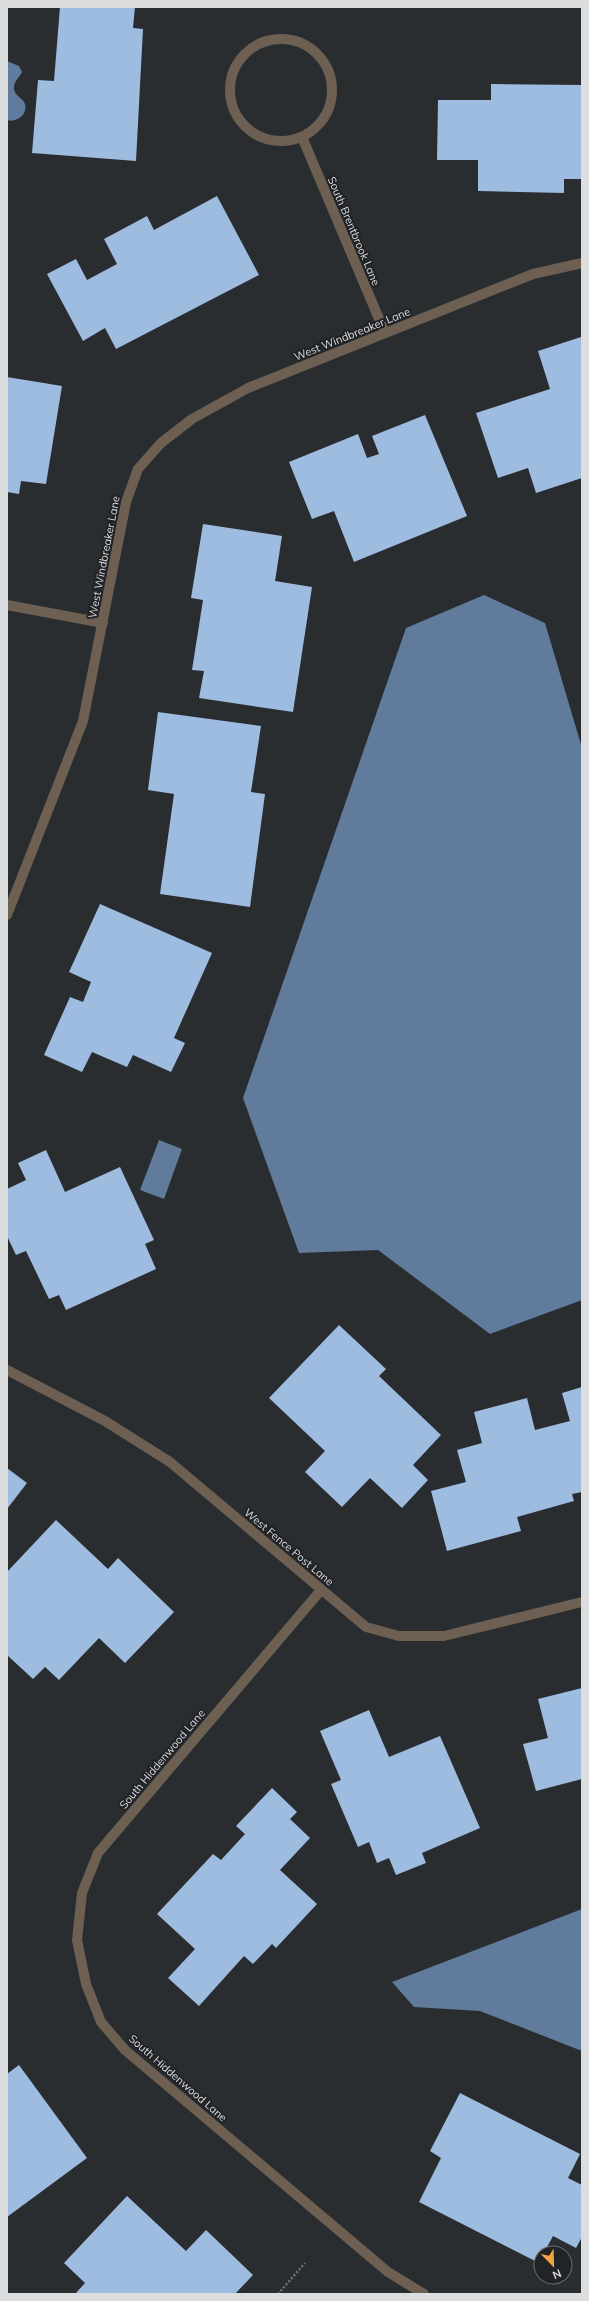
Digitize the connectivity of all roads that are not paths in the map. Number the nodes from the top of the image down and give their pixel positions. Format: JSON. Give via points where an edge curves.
{"nodes":[{"id":1,"x":302,"y":137,"type":"junction"},
{"id":2,"x":582,"y":263,"type":"edge"},
{"id":3,"x":385,"y":334,"type":"junction"},
{"id":4,"x":7,"y":606,"type":"edge"},
{"id":5,"x":103,"y":623,"type":"junction"},
{"id":6,"x":7,"y":914,"type":"edge"},
{"id":7,"x":7,"y":1370,"type":"edge"},
{"id":8,"x":321,"y":1590,"type":"junction"},
{"id":9,"x":582,"y":1602,"type":"edge"},
{"id":10,"x":424,"y":2294,"type":"edge"}],
"edges":[{"from":1,"to":1,"type":"street","via":[[316,128],[327,114],[332,98],[332,81],[326,64],[315,51],[300,42],[283,39],[266,41],[250,49],[239,61],[231,81],[233,109],[242,123],[254,134],[269,140],[286,141]]},
{"from":1,"to":3,"type":"street","name":"South Brentbrook Lane"},
{"from":2,"to":3,"type":"street","name":"West Windbreaker Lane","via":[[533,274]]},
{"from":3,"to":5,"type":"street","name":"West Windbreaker Lane","via":[[248,388],[192,418],[160,443],[138,469],[126,502]]},
{"from":4,"to":5,"type":"street"},
{"from":5,"to":6,"type":"street","name":"West Windbreaker Lane","via":[[83,721]]},
{"from":7,"to":8,"type":"street","name":"West Fence Post Lane","via":[[105,1421],[170,1462]]},
{"from":8,"to":9,"type":"street","name":"West Fence Post Lane","via":[[366,1627],[399,1636],[444,1636]]},
{"from":8,"to":10,"type":"street","name":"South Hiddenwood Lane","via":[[98,1853],[82,1893],[77,1940],[86,1984],[101,2022],[125,2050],[388,2272]]}]}
